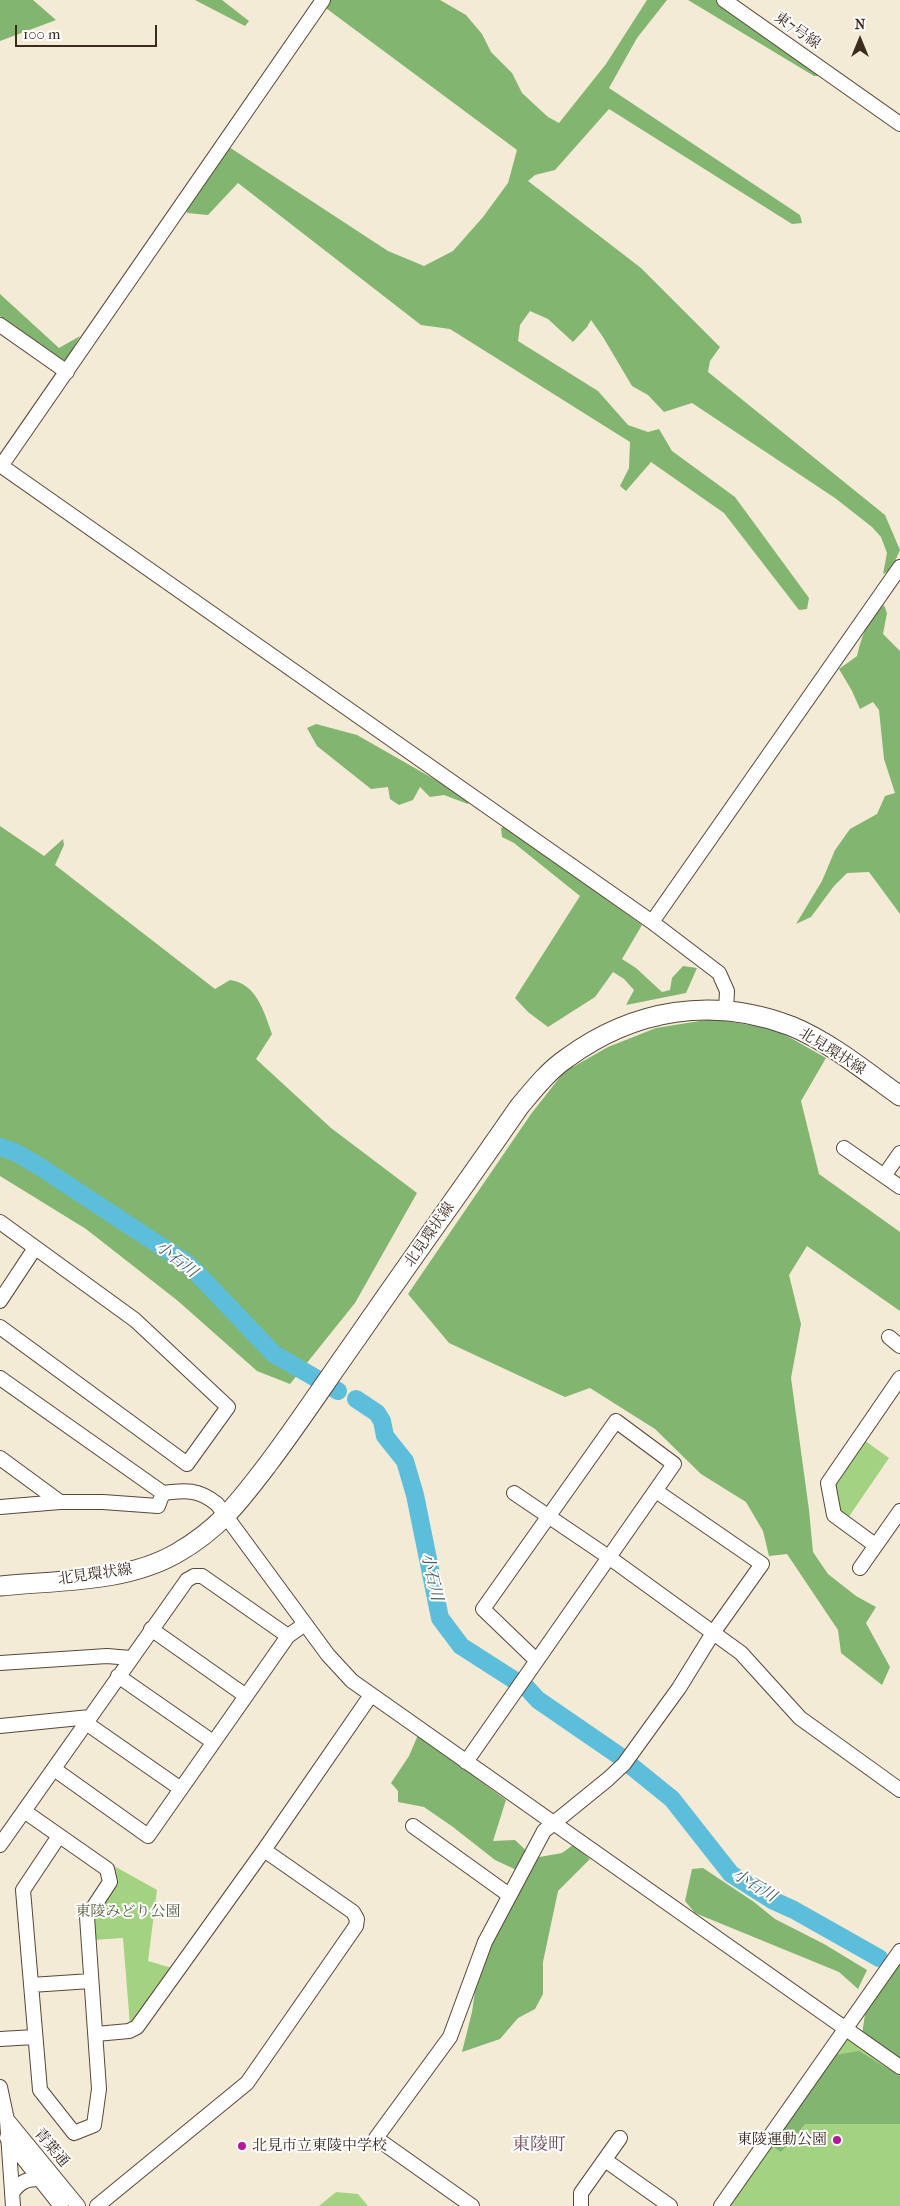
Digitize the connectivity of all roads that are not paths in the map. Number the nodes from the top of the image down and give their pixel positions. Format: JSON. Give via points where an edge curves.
{"nodes":[{"id":1,"x":323,"y":0,"type":"edge"},
{"id":2,"x":724,"y":0,"type":"edge"},
{"id":3,"x":900,"y":124,"type":"edge"},
{"id":4,"x":0,"y":325,"type":"edge"},
{"id":5,"x":67,"y":372,"type":"junction"},
{"id":6,"x":0,"y":465,"type":"edge"},
{"id":7,"x":900,"y":567,"type":"edge"},
{"id":8,"x":652,"y":922,"type":"junction"},
{"id":9,"x":726,"y":1010,"type":"junction"},
{"id":10,"x":900,"y":1096,"type":"edge"},
{"id":11,"x":844,"y":1148,"type":"dead end"},
{"id":12,"x":900,"y":1152,"type":"edge"},
{"id":13,"x":884,"y":1176,"type":"junction"},
{"id":14,"x":900,"y":1187,"type":"edge"},
{"id":15,"x":0,"y":1222,"type":"edge"},
{"id":16,"x":35,"y":1248,"type":"junction"},
{"id":17,"x":0,"y":1301,"type":"edge"},
{"id":18,"x":0,"y":1327,"type":"edge"},
{"id":19,"x":889,"y":1337,"type":"dead end"},
{"id":20,"x":900,"y":1346,"type":"edge"},
{"id":21,"x":0,"y":1378,"type":"edge"},
{"id":22,"x":900,"y":1378,"type":"edge"},
{"id":23,"x":0,"y":1458,"type":"edge"},
{"id":24,"x":656,"y":1491,"type":"junction"},
{"id":25,"x":163,"y":1493,"type":"junction"},
{"id":26,"x":514,"y":1493,"type":"dead end"},
{"id":27,"x":60,"y":1502,"type":"junction"},
{"id":28,"x":0,"y":1507,"type":"edge"},
{"id":29,"x":900,"y":1511,"type":"edge"},
{"id":30,"x":226,"y":1517,"type":"junction"},
{"id":31,"x":548,"y":1517,"type":"junction"},
{"id":32,"x":875,"y":1545,"type":"junction"},
{"id":33,"x":610,"y":1558,"type":"junction"},
{"id":34,"x":860,"y":1568,"type":"dead end"},
{"id":35,"x":0,"y":1586,"type":"edge"},
{"id":36,"x":305,"y":1624,"type":"junction"},
{"id":37,"x":151,"y":1629,"type":"junction"},
{"id":38,"x":713,"y":1632,"type":"junction"},
{"id":39,"x":288,"y":1636,"type":"junction"},
{"id":40,"x":131,"y":1658,"type":"junction"},
{"id":41,"x":536,"y":1660,"type":"junction"},
{"id":42,"x":0,"y":1663,"type":"edge"},
{"id":43,"x":118,"y":1676,"type":"junction"},
{"id":44,"x":371,"y":1694,"type":"junction"},
{"id":45,"x":246,"y":1696,"type":"junction"},
{"id":46,"x":88,"y":1720,"type":"junction"},
{"id":47,"x":0,"y":1726,"type":"edge"},
{"id":48,"x":213,"y":1742,"type":"junction"},
{"id":49,"x":466,"y":1762,"type":"junction"},
{"id":50,"x":54,"y":1769,"type":"junction"},
{"id":51,"x":181,"y":1789,"type":"junction"},
{"id":52,"x":900,"y":1790,"type":"edge"},
{"id":53,"x":24,"y":1812,"type":"junction"},
{"id":54,"x":552,"y":1823,"type":"junction"},
{"id":55,"x":413,"y":1826,"type":"dead end"},
{"id":56,"x":59,"y":1836,"type":"junction"},
{"id":57,"x":0,"y":1845,"type":"edge"},
{"id":58,"x":264,"y":1850,"type":"junction"},
{"id":59,"x":509,"y":1895,"type":"junction"},
{"id":60,"x":900,"y":1951,"type":"edge"},
{"id":61,"x":91,"y":1981,"type":"junction"},
{"id":62,"x":31,"y":1985,"type":"junction"},
{"id":63,"x":845,"y":2029,"type":"junction"},
{"id":64,"x":96,"y":2034,"type":"junction"},
{"id":65,"x":35,"y":2036,"type":"junction"},
{"id":66,"x":0,"y":2039,"type":"edge"},
{"id":67,"x":900,"y":2067,"type":"edge"},
{"id":68,"x":0,"y":2087,"type":"edge"},
{"id":69,"x":4,"y":2125,"type":"edge"},
{"id":70,"x":620,"y":2138,"type":"dead end"},
{"id":71,"x":605,"y":2160,"type":"junction"},
{"id":72,"x":39,"y":2178,"type":"junction"},
{"id":73,"x":12,"y":2199,"type":"edge"},
{"id":74,"x":61,"y":2206,"type":"edge"},
{"id":75,"x":78,"y":2206,"type":"edge"},
{"id":76,"x":97,"y":2206,"type":"edge"},
{"id":77,"x":472,"y":2206,"type":"edge"},
{"id":78,"x":581,"y":2206,"type":"edge"},
{"id":79,"x":670,"y":2206,"type":"edge"},
{"id":80,"x":721,"y":2206,"type":"edge"}],
"edges":[{"from":1,"to":5,"type":"street"},
{"from":2,"to":3,"type":"street","name":"東7号線"},
{"from":4,"to":5,"type":"street"},
{"from":5,"to":6,"type":"street"},
{"from":6,"to":8,"type":"street"},
{"from":7,"to":8,"type":"street"},
{"from":8,"to":9,"type":"street","via":[[719,973],[727,991]]},
{"from":9,"to":10,"type":"main road","name":"北見環状線","via":[[791,1027],[828,1046]]},
{"from":9,"to":30,"type":"main road","name":"北見環状線","via":[[681,1011],[634,1021],[600,1036],[566,1058],[540,1081],[287,1440]]},
{"from":11,"to":13,"type":"street"},
{"from":12,"to":13,"type":"street"},
{"from":13,"to":14,"type":"street"},
{"from":15,"to":16,"type":"street"},
{"from":16,"to":17,"type":"street"},
{"from":16,"to":18,"type":"street","via":[[135,1320],[228,1407],[187,1464]]},
{"from":19,"to":20,"type":"street"},
{"from":21,"to":25,"type":"street"},
{"from":22,"to":32,"type":"street","via":[[828,1483],[834,1515]]},
{"from":23,"to":27,"type":"street"},
{"from":24,"to":31,"type":"street","via":[[674,1464],[616,1421]]},
{"from":24,"to":33,"type":"street"},
{"from":24,"to":38,"type":"street","via":[[762,1564]]},
{"from":25,"to":27,"type":"street","via":[[158,1506]]},
{"from":25,"to":30,"type":"street","via":[[184,1490],[205,1494]]},
{"from":26,"to":31,"type":"street"},
{"from":27,"to":28,"type":"street"},
{"from":29,"to":32,"type":"street"},
{"from":30,"to":35,"type":"main road","name":"北見環状線","via":[[175,1554],[139,1568],[103,1576]]},
{"from":30,"to":36,"type":"street"},
{"from":31,"to":33,"type":"street"},
{"from":31,"to":41,"type":"street","via":[[483,1609]]},
{"from":32,"to":34,"type":"street"},
{"from":33,"to":38,"type":"street"},
{"from":33,"to":41,"type":"street"},
{"from":36,"to":39,"type":"street"},
{"from":36,"to":44,"type":"street","via":[[352,1681]]},
{"from":37,"to":39,"type":"street","via":[[187,1580],[202,1576]]},
{"from":37,"to":40,"type":"street"},
{"from":37,"to":45,"type":"street"},
{"from":38,"to":52,"type":"street","via":[[741,1653],[800,1718]]},
{"from":38,"to":54,"type":"street","via":[[679,1688],[624,1764]]},
{"from":39,"to":45,"type":"street"},
{"from":40,"to":42,"type":"street","via":[[107,1656]]},
{"from":40,"to":43,"type":"street"},
{"from":41,"to":49,"type":"street"},
{"from":43,"to":46,"type":"street"},
{"from":43,"to":48,"type":"street"},
{"from":44,"to":49,"type":"street"},
{"from":44,"to":58,"type":"street"},
{"from":45,"to":48,"type":"street"},
{"from":46,"to":47,"type":"street"},
{"from":46,"to":50,"type":"street"},
{"from":46,"to":51,"type":"street"},
{"from":48,"to":51,"type":"street"},
{"from":49,"to":54,"type":"street"},
{"from":50,"to":51,"type":"street","via":[[148,1836]]},
{"from":50,"to":53,"type":"street"},
{"from":53,"to":56,"type":"street"},
{"from":53,"to":57,"type":"street"},
{"from":54,"to":59,"type":"street","via":[[544,1831]]},
{"from":54,"to":63,"type":"street"},
{"from":55,"to":59,"type":"street"},
{"from":56,"to":61,"type":"street","via":[[107,1869],[110,1882],[86,1917]]},
{"from":56,"to":62,"type":"street","via":[[23,1890]]},
{"from":58,"to":64,"type":"street","via":[[137,2027],[129,2031]]},
{"from":58,"to":76,"type":"street","via":[[353,1912],[356,1926],[247,2083]]},
{"from":59,"to":77,"type":"street","via":[[485,1942],[450,2038],[376,2138]]},
{"from":60,"to":63,"type":"street"},
{"from":61,"to":62,"type":"street"},
{"from":61,"to":64,"type":"street"},
{"from":62,"to":65,"type":"street"},
{"from":63,"to":67,"type":"street"},
{"from":63,"to":80,"type":"street"},
{"from":64,"to":65,"type":"street","via":[[99,2090],[94,2125],[74,2133],[40,2090]]},
{"from":65,"to":66,"type":"street"},
{"from":68,"to":69,"type":"street"},
{"from":69,"to":72,"type":"street","name":"青葉通"},
{"from":69,"to":73,"type":"street"},
{"from":69,"to":75,"type":"street","name":"青葉通"},
{"from":70,"to":71,"type":"street"},
{"from":71,"to":78,"type":"street","via":[[581,2193]]},
{"from":71,"to":79,"type":"street"},
{"from":72,"to":73,"type":"street","via":[[19,2183]]},
{"from":72,"to":74,"type":"street","name":"青葉通"}]}
